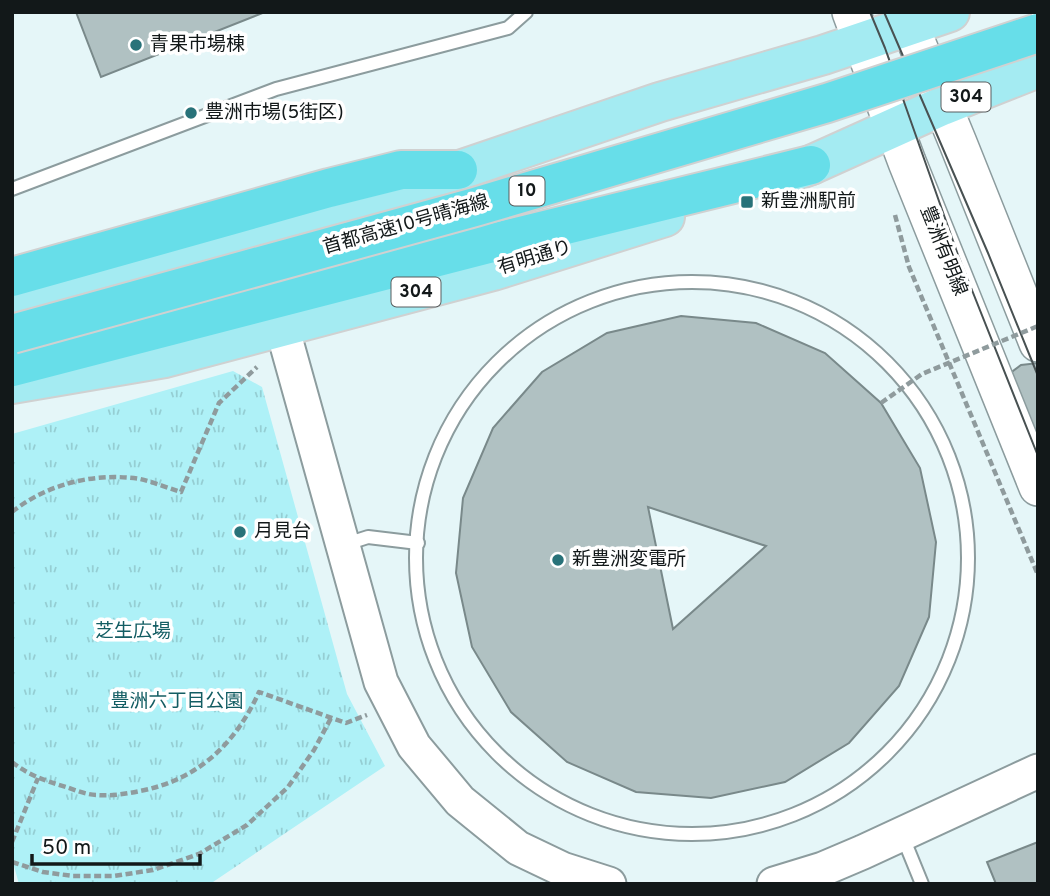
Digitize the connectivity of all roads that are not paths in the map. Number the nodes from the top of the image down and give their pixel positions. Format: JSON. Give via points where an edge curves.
{"nodes":[{"id":1,"x":526,"y":12,"type":"edge"},
{"id":2,"x":950,"y":12,"type":"edge"},
{"id":3,"x":1028,"y":12,"type":"edge"},
{"id":4,"x":906,"y":19,"type":"edge"},
{"id":5,"x":857,"y":27,"type":"edge"},
{"id":6,"x":1038,"y":33,"type":"edge"},
{"id":7,"x":1038,"y":68,"type":"edge"},
{"id":8,"x":942,"y":106,"type":"junction"},
{"id":9,"x":895,"y":128,"type":"junction"},
{"id":10,"x":811,"y":165,"type":"junction"},
{"id":11,"x":458,"y":170,"type":"junction"},
{"id":12,"x":12,"y":188,"type":"edge"},
{"id":13,"x":12,"y":277,"type":"edge"},
{"id":14,"x":12,"y":297,"type":"edge"},
{"id":15,"x":12,"y":312,"type":"edge"},
{"id":16,"x":282,"y":327,"type":"junction"},
{"id":17,"x":12,"y":334,"type":"edge"},
{"id":18,"x":1038,"y":344,"type":"edge"},
{"id":19,"x":12,"y":367,"type":"edge"},
{"id":20,"x":12,"y":384,"type":"edge"},
{"id":21,"x":1038,"y":487,"type":"edge"},
{"id":22,"x":418,"y":543,"type":"junction"},
{"id":23,"x":343,"y":545,"type":"junction"},
{"id":24,"x":1038,"y":771,"type":"edge"},
{"id":25,"x":902,"y":834,"type":"junction"},
{"id":26,"x":559,"y":876,"type":"edge"},
{"id":27,"x":609,"y":884,"type":"edge"},
{"id":28,"x":774,"y":884,"type":"edge"},
{"id":29,"x":922,"y":884,"type":"edge"}],
"edges":[{"from":1,"to":12,"type":"lane","via":[[508,28],[276,89]]},
{"from":2,"to":4,"type":"main road"},
{"from":3,"to":15,"type":"highway","name":"首都高速10号晴海線","number":"10","via":[[793,88],[468,184]]},
{"from":4,"to":5,"type":"main road"},
{"from":4,"to":8,"type":"main road"},
{"from":5,"to":9,"type":"main road","name":"豊洲有明線"},
{"from":5,"to":11,"type":"main road","via":[[823,55],[660,102]]},
{"from":6,"to":17,"type":"highway","name":"首都高速10号晴海線","number":"10","bridge":true,"via":[[827,103],[488,203]]},
{"from":7,"to":8,"type":"main road","name":"有明通り","number":"304"},
{"from":8,"to":9,"type":"main road","name":"有明通り","number":"304"},
{"from":8,"to":18,"type":"main road"},
{"from":9,"to":10,"type":"main road","name":"有明通り","number":"304"},
{"from":9,"to":21,"type":"main road","name":"豊洲有明線"},
{"from":10,"to":16,"type":"main road","name":"有明通り","number":"304","via":[[493,271]]},
{"from":10,"to":19,"type":"highway","number":"10"},
{"from":11,"to":13,"type":"highway","via":[[401,170]]},
{"from":11,"to":14,"type":"main road"},
{"from":16,"to":20,"type":"main road","name":"有明通り","number":"304","via":[[165,358]]},
{"from":16,"to":23,"type":"street"},
{"from":22,"to":22,"type":"lane","via":[[436,457],[468,398],[505,356],[539,329],[590,302],[635,288],[705,282],[757,290],[807,306],[884,359],[935,426],[950,459],[964,514],[968,555],[961,619],[944,670],[918,716],[880,760],[848,786],[799,813],[724,833],[674,834],[612,823],[568,805],[534,785],[487,743],[460,707],[427,634],[419,595]]},
{"from":22,"to":23,"type":"lane","via":[[368,537]]},
{"from":23,"to":26,"type":"street","via":[[381,682],[414,746],[460,801]]},
{"from":24,"to":25,"type":"street"},
{"from":25,"to":28,"type":"street","via":[[823,869]]},
{"from":25,"to":29,"type":"lane"},
{"from":26,"to":27,"type":"street"}]}
